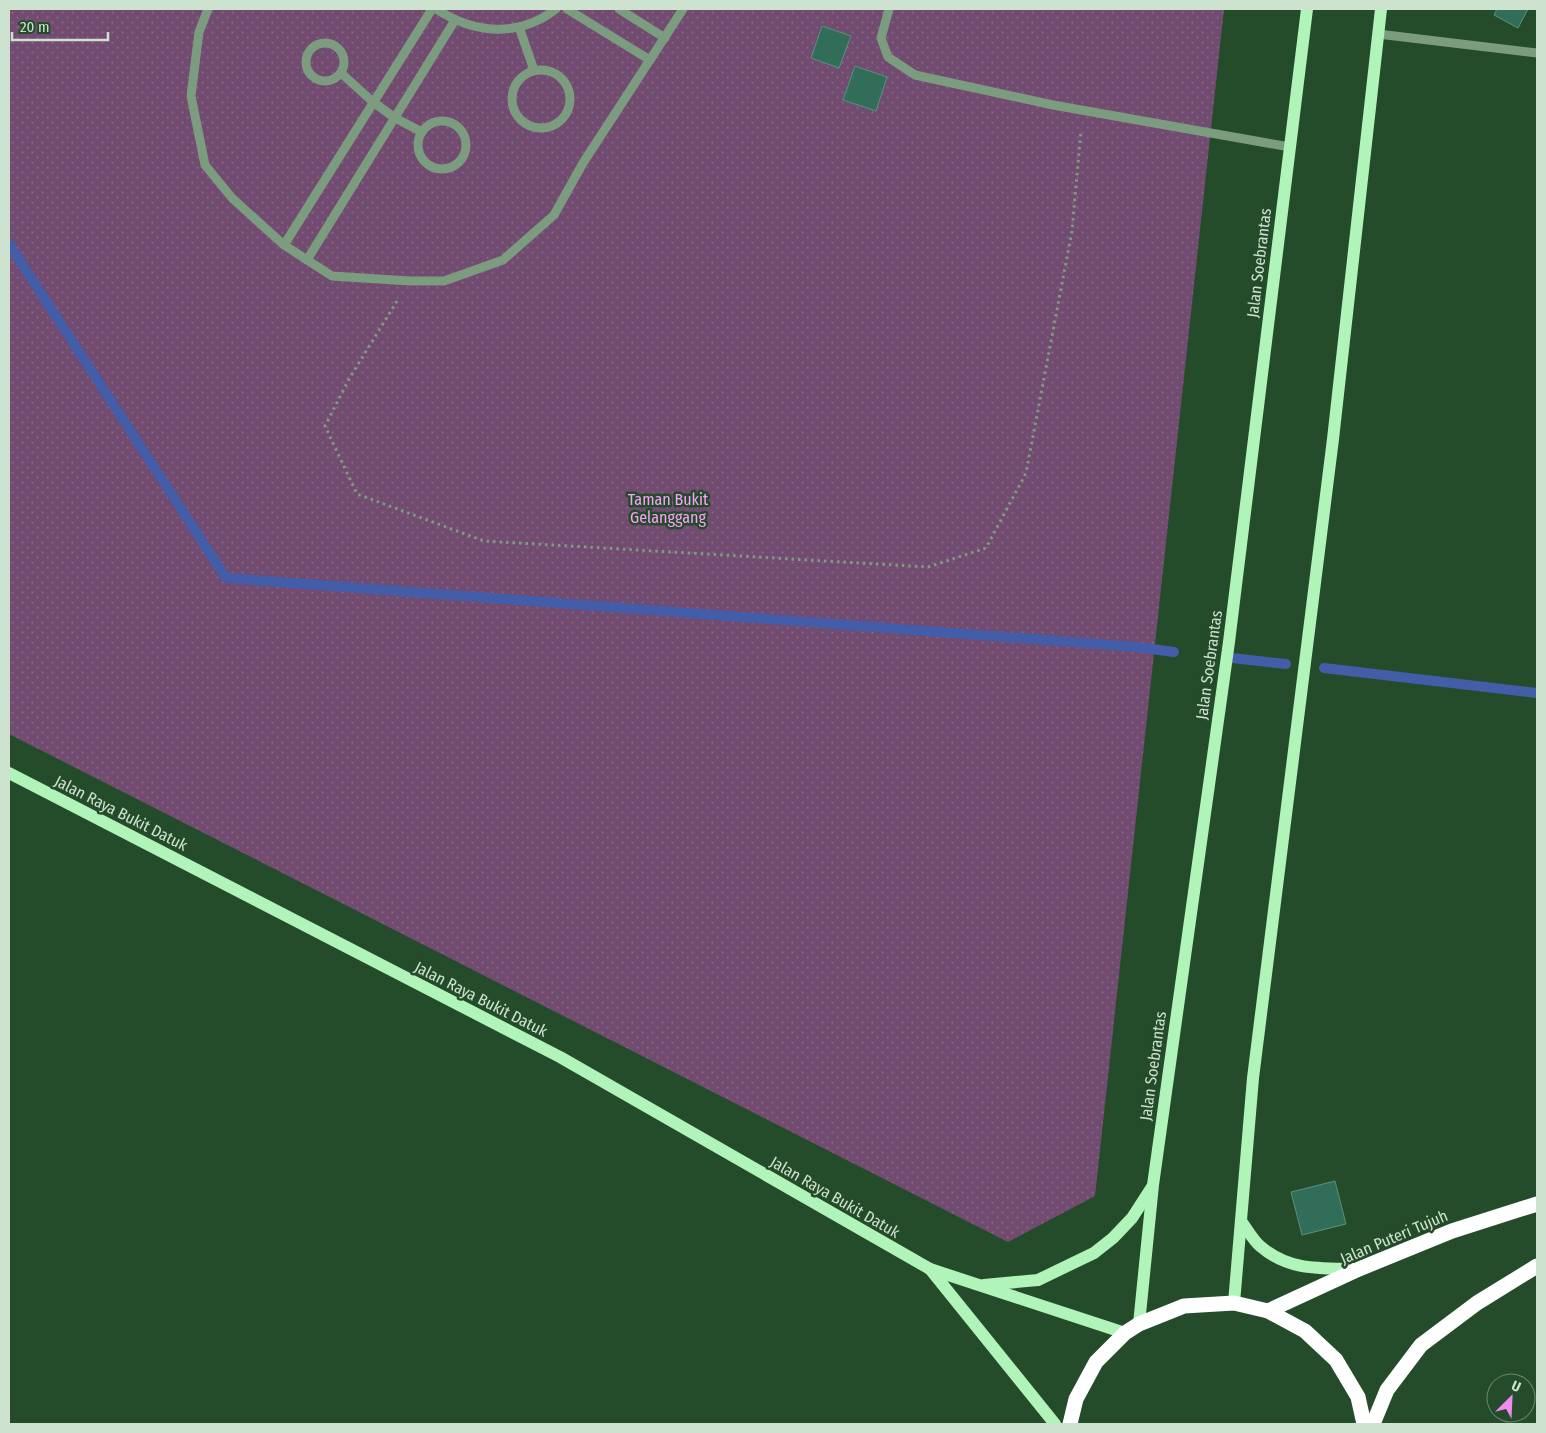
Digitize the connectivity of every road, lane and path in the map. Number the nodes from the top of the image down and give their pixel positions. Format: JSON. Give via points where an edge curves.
{"nodes":[{"id":1,"x":208,"y":9,"type":"edge"},
{"id":2,"x":432,"y":9,"type":"edge"},
{"id":3,"x":436,"y":9,"type":"edge"},
{"id":4,"x":556,"y":9,"type":"edge"},
{"id":5,"x":567,"y":9,"type":"edge"},
{"id":6,"x":618,"y":9,"type":"edge"},
{"id":7,"x":683,"y":9,"type":"edge"},
{"id":8,"x":889,"y":9,"type":"edge"},
{"id":9,"x":1307,"y":9,"type":"edge"},
{"id":10,"x":1381,"y":9,"type":"edge"},
{"id":11,"x":455,"y":20,"type":"junction"},
{"id":12,"x":519,"y":27,"type":"junction"},
{"id":13,"x":1378,"y":34,"type":"junction"},
{"id":14,"x":665,"y":38,"type":"junction"},
{"id":15,"x":1537,"y":53,"type":"edge"},
{"id":16,"x":650,"y":60,"type":"junction"},
{"id":17,"x":534,"y":70,"type":"junction"},
{"id":18,"x":341,"y":73,"type":"junction"},
{"id":19,"x":373,"y":102,"type":"junction"},
{"id":20,"x":1083,"y":110,"type":"junction"},
{"id":21,"x":395,"y":118,"type":"junction"},
{"id":22,"x":422,"y":132,"type":"junction"},
{"id":23,"x":1290,"y":147,"type":"junction"},
{"id":24,"x":284,"y":245,"type":"junction"},
{"id":25,"x":307,"y":260,"type":"junction"},
{"id":26,"x":410,"y":281,"type":"junction"},
{"id":27,"x":9,"y":773,"type":"edge"},
{"id":28,"x":1153,"y":1185,"type":"junction"},
{"id":29,"x":1537,"y":1204,"type":"edge"},
{"id":30,"x":1241,"y":1221,"type":"junction"},
{"id":31,"x":1537,"y":1266,"type":"edge"},
{"id":32,"x":1359,"y":1269,"type":"junction"},
{"id":33,"x":930,"y":1270,"type":"junction"},
{"id":34,"x":979,"y":1285,"type":"junction"},
{"id":35,"x":1234,"y":1303,"type":"junction"},
{"id":36,"x":1268,"y":1311,"type":"junction"},
{"id":37,"x":1139,"y":1324,"type":"junction"},
{"id":38,"x":1126,"y":1333,"type":"junction"},
{"id":39,"x":1055,"y":1424,"type":"edge"},
{"id":40,"x":1070,"y":1424,"type":"edge"},
{"id":41,"x":1364,"y":1424,"type":"edge"},
{"id":42,"x":1374,"y":1424,"type":"edge"}],
"edges":[{"from":1,"to":24,"type":"lane","via":[[199,32],[191,96],[205,165],[232,198]]},
{"from":2,"to":19,"type":"lane"},
{"from":3,"to":11,"type":"lane"},
{"from":4,"to":12,"type":"lane"},
{"from":5,"to":16,"type":"lane"},
{"from":6,"to":14,"type":"lane"},
{"from":7,"to":14,"type":"lane"},
{"from":8,"to":20,"type":"lane","via":[[881,38],[888,57],[915,75]]},
{"from":9,"to":23,"type":"main road","name":"Jalan Soebrantas"},
{"from":10,"to":13,"type":"main road"},
{"from":11,"to":12,"type":"lane","via":[[495,30]]},
{"from":11,"to":21,"type":"lane"},
{"from":12,"to":17,"type":"lane"},
{"from":13,"to":15,"type":"lane"},
{"from":13,"to":30,"type":"main road","via":[[1329,468],[1253,1078]]},
{"from":14,"to":16,"type":"lane"},
{"from":16,"to":26,"type":"lane","via":[[583,163],[554,215],[503,260],[444,281]]},
{"from":17,"to":17,"type":"lane","via":[[555,74],[568,90],[567,110],[552,125],[531,126],[522,121],[512,102],[517,82]]},
{"from":18,"to":18,"type":"lane","via":[[333,80],[322,81],[313,77],[307,68],[306,57],[313,48],[322,44],[333,45],[341,52],[344,62]]},
{"from":18,"to":19,"type":"lane"},
{"from":19,"to":21,"type":"lane"},
{"from":19,"to":24,"type":"lane"},
{"from":20,"to":23,"type":"lane"},
{"from":20,"to":26,"type":"path","via":[[1072,231],[1026,473],[986,548],[928,568],[484,541],[356,494],[325,426],[349,379]]},
{"from":21,"to":22,"type":"lane"},
{"from":21,"to":25,"type":"lane"},
{"from":22,"to":22,"type":"lane","via":[[427,126],[443,120],[458,127],[466,141],[466,149],[457,164],[442,169],[426,162],[418,148]]},
{"from":23,"to":28,"type":"main road","name":"Jalan Soebrantas","via":[[1229,642]]},
{"from":24,"to":25,"type":"lane"},
{"from":25,"to":26,"type":"lane","via":[[332,276]]},
{"from":27,"to":33,"type":"main road","name":"Jalan Raya Bukit Datuk","via":[[560,1057]]},
{"from":28,"to":34,"type":"main road","via":[[1132,1218],[1094,1253],[1038,1280]]},
{"from":28,"to":37,"type":"main road","name":"Jalan Soebrantas"},
{"from":29,"to":32,"type":"highway","name":"Jalan Puteri Tujuh","via":[[1452,1231]]},
{"from":30,"to":32,"type":"main road","via":[[1259,1245],[1295,1266]]},
{"from":30,"to":35,"type":"main road"},
{"from":31,"to":42,"type":"highway","via":[[1421,1345],[1387,1390]]},
{"from":32,"to":36,"type":"highway","name":"Jalan Puteri Tujuh"},
{"from":33,"to":34,"type":"main road","name":"Jalan Raya Bukit Datuk"},
{"from":33,"to":39,"type":"main road","name":"Jalan Raya Bukit Datuk"},
{"from":34,"to":38,"type":"main road","name":"Jalan Raya Bukit Datuk"},
{"from":35,"to":36,"type":"highway"},
{"from":35,"to":37,"type":"highway","via":[[1184,1306]]},
{"from":36,"to":41,"type":"highway","via":[[1305,1331],[1336,1360],[1358,1397]]},
{"from":37,"to":38,"type":"highway"},
{"from":38,"to":40,"type":"highway","via":[[1096,1362],[1076,1399]]}]}
